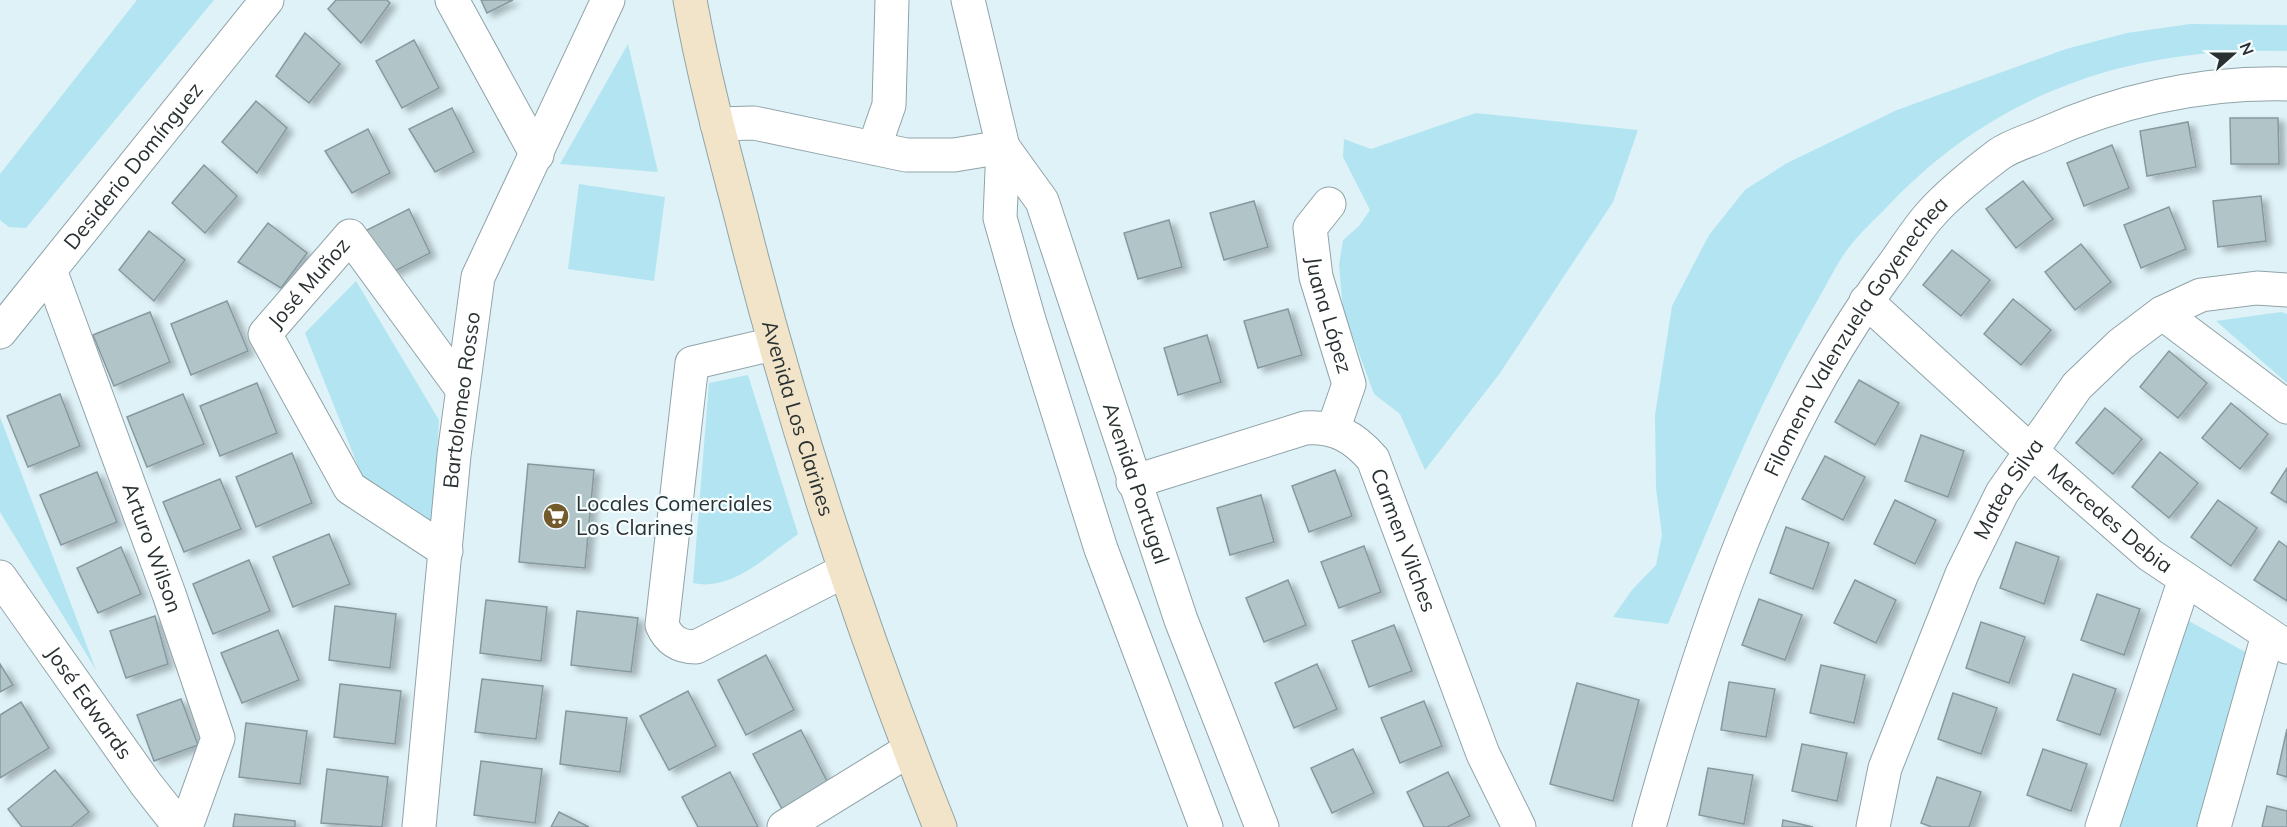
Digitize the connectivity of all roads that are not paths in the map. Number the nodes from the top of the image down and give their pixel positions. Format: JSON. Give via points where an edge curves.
{"nodes":[{"id":1,"x":267,"y":0,"type":"edge"},
{"id":2,"x":452,"y":0,"type":"edge"},
{"id":3,"x":608,"y":0,"type":"edge"},
{"id":4,"x":690,"y":0,"type":"edge"},
{"id":5,"x":892,"y":0,"type":"edge"},
{"id":6,"x":968,"y":0,"type":"edge"},
{"id":7,"x":2287,"y":84,"type":"edge"},
{"id":8,"x":717,"y":124,"type":"junction"},
{"id":9,"x":1003,"y":147,"type":"junction"},
{"id":10,"x":874,"y":148,"type":"junction"},
{"id":11,"x":537,"y":155,"type":"junction"},
{"id":12,"x":1329,"y":204,"type":"dead end"},
{"id":13,"x":50,"y":270,"type":"junction"},
{"id":14,"x":2287,"y":290,"type":"edge"},
{"id":15,"x":1866,"y":301,"type":"junction"},
{"id":16,"x":2162,"y":313,"type":"junction"},
{"id":17,"x":0,"y":332,"type":"edge"},
{"id":18,"x":773,"y":344,"type":"junction"},
{"id":19,"x":462,"y":389,"type":"junction"},
{"id":20,"x":2287,"y":407,"type":"edge"},
{"id":21,"x":1332,"y":430,"type":"junction"},
{"id":22,"x":2030,"y":450,"type":"junction"},
{"id":23,"x":1133,"y":482,"type":"junction"},
{"id":24,"x":446,"y":551,"type":"junction"},
{"id":25,"x":844,"y":571,"type":"junction"},
{"id":26,"x":0,"y":577,"type":"edge"},
{"id":27,"x":2185,"y":579,"type":"junction"},
{"id":28,"x":2278,"y":641,"type":"edge"},
{"id":29,"x":909,"y":750,"type":"junction"},
{"id":30,"x":426,"y":823,"type":"edge"},
{"id":31,"x":180,"y":827,"type":"edge"},
{"id":32,"x":186,"y":827,"type":"edge"},
{"id":33,"x":784,"y":827,"type":"edge"},
{"id":34,"x":940,"y":827,"type":"edge"},
{"id":35,"x":1206,"y":827,"type":"edge"},
{"id":36,"x":1262,"y":827,"type":"edge"},
{"id":37,"x":1519,"y":827,"type":"edge"},
{"id":38,"x":1649,"y":827,"type":"edge"},
{"id":39,"x":1873,"y":827,"type":"edge"},
{"id":40,"x":2102,"y":827,"type":"edge"},
{"id":41,"x":2214,"y":827,"type":"edge"}],
"edges":[{"from":1,"to":13,"type":"street","name":"Desiderio Domínguez"},
{"from":2,"to":11,"type":"street"},
{"from":3,"to":11,"type":"street","name":"Bartolomeo Rosso"},
{"from":4,"to":8,"type":"street","name":"Avenida Los Clarines"},
{"from":5,"to":10,"type":"street","via":[[889,105]]},
{"from":6,"to":9,"type":"street","name":"Avenida Portugal"},
{"from":7,"to":15,"type":"street","name":"Filomena Valenzuela Goyenechea","via":[[2187,89],[2058,128],[2000,154],[1930,215]]},
{"from":8,"to":10,"type":"street","via":[[754,123]]},
{"from":8,"to":18,"type":"street","name":"Avenida Los Clarines"},
{"from":9,"to":10,"type":"street","via":[[954,155],[906,155]]},
{"from":9,"to":23,"type":"street","name":"Avenida Portugal","via":[[1042,201]]},
{"from":9,"to":35,"type":"street","name":"Avenida Portugal","via":[[1000,218],[1029,320],[1105,558]]},
{"from":11,"to":19,"type":"street","name":"Bartolomeo Rosso","via":[[478,277]]},
{"from":12,"to":21,"type":"street","name":"Juana López","via":[[1311,228],[1316,277],[1349,384]]},
{"from":13,"to":17,"type":"street","name":"Desiderio Domínguez"},
{"from":13,"to":32,"type":"street","name":"Arturo Wilson","via":[[219,738]]},
{"from":14,"to":16,"type":"street","name":"Matea Silva","via":[[2257,288],[2201,295]]},
{"from":15,"to":22,"type":"street","name":"Mercedes Debia"},
{"from":15,"to":38,"type":"street","name":"Filomena Valenzuela Goyenechea","via":[[1771,471],[1686,694]]},
{"from":16,"to":20,"type":"street"},
{"from":16,"to":22,"type":"street","name":"Matea Silva","via":[[2121,344],[2077,386]]},
{"from":18,"to":25,"type":"street","name":"Avenida Los Clarines"},
{"from":18,"to":25,"type":"street","via":[[692,363],[662,625],[673,642],[696,647]]},
{"from":19,"to":24,"type":"street","name":"Bartolomeo Rosso"},
{"from":19,"to":24,"type":"street","name":"José Muñoz","via":[[350,237],[265,334],[350,488]]},
{"from":21,"to":23,"type":"street","name":"Carmen Vilches","via":[[1319,427],[1292,432]]},
{"from":21,"to":37,"type":"street","name":"Carmen Vilches","via":[[1348,435],[1373,459],[1483,754]]},
{"from":22,"to":27,"type":"street","name":"Mercedes Debia","via":[[2150,555]]},
{"from":22,"to":39,"type":"street","name":"Matea Silva","via":[[2002,493],[1962,574],[1885,768]]},
{"from":23,"to":36,"type":"street","name":"Avenida Portugal","via":[[1185,631]]},
{"from":24,"to":30,"type":"street","name":"Bartolomeo Rosso"},
{"from":25,"to":29,"type":"street","name":"Avenida Los Clarines"},
{"from":26,"to":31,"type":"street","name":"José Edwards"},
{"from":27,"to":28,"type":"street","name":"Mercedes Debia"},
{"from":27,"to":40,"type":"street"},
{"from":28,"to":41,"type":"street"},
{"from":29,"to":33,"type":"street"},
{"from":29,"to":34,"type":"street","name":"Avenida Los Clarines"}]}
